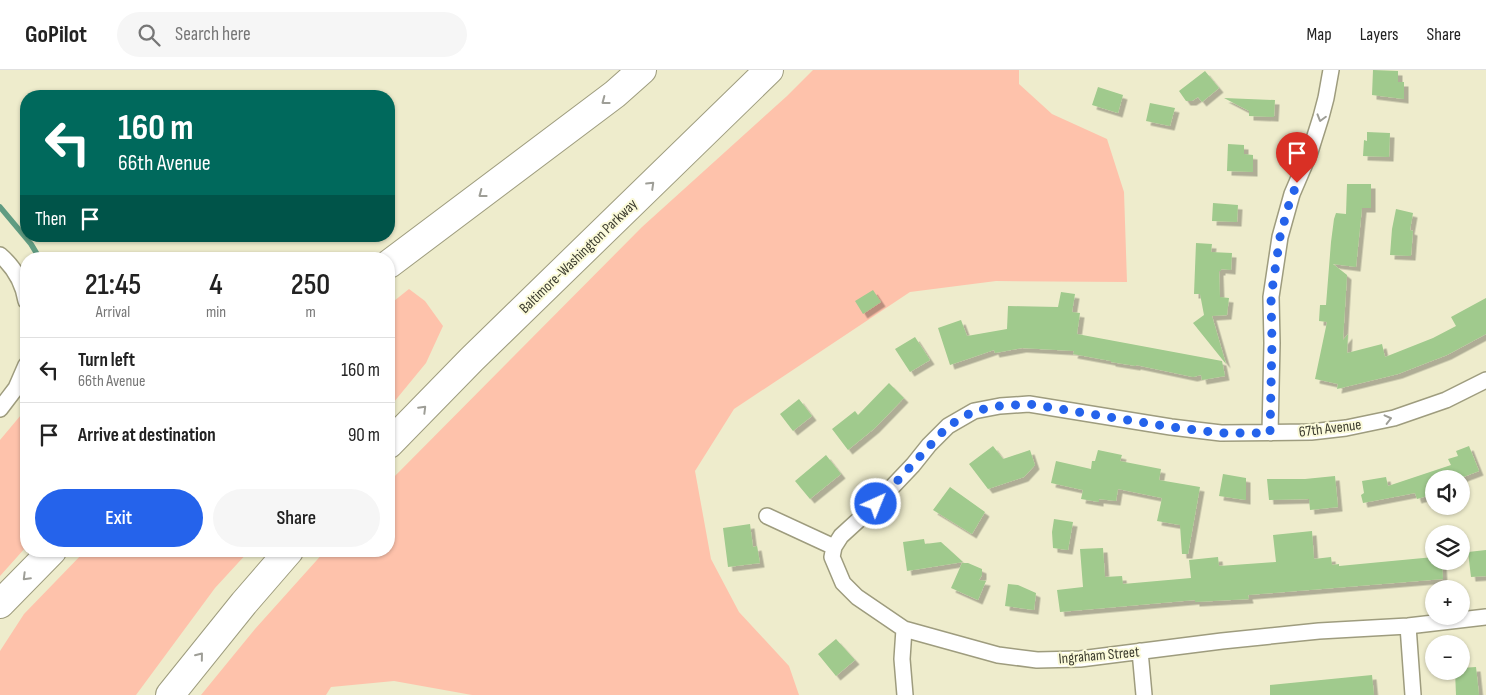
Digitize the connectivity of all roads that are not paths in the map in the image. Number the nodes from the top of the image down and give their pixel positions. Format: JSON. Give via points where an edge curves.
{"nodes":[{"id":1,"x":642,"y":70,"type":"edge"},
{"id":2,"x":769,"y":70,"type":"edge"},
{"id":3,"x":1331,"y":70,"type":"edge"},
{"id":4,"x":0,"y":255,"type":"edge"},
{"id":5,"x":395,"y":259,"type":"edge"},
{"id":6,"x":20,"y":281,"type":"edge"},
{"id":7,"x":20,"y":379,"type":"edge"},
{"id":8,"x":1486,"y":380,"type":"edge"},
{"id":9,"x":0,"y":409,"type":"edge"},
{"id":10,"x":1270,"y":433,"type":"junction"},
{"id":11,"x":395,"y":438,"type":"edge"},
{"id":12,"x":766,"y":516,"type":"dead end"},
{"id":13,"x":834,"y":547,"type":"junction"},
{"id":14,"x":46,"y":557,"type":"edge"},
{"id":15,"x":284,"y":557,"type":"edge"},
{"id":16,"x":0,"y":604,"type":"edge"},
{"id":17,"x":1486,"y":617,"type":"edge"},
{"id":18,"x":1408,"y":626,"type":"junction"},
{"id":19,"x":904,"y":629,"type":"junction"},
{"id":20,"x":1140,"y":652,"type":"junction"},
{"id":21,"x":170,"y":695,"type":"edge"},
{"id":22,"x":905,"y":695,"type":"edge"},
{"id":23,"x":1144,"y":695,"type":"edge"},
{"id":24,"x":1412,"y":695,"type":"edge"}],
"edges":[{"from":1,"to":5,"type":"highway","one_way":true},
{"from":11,"to":2,"type":"highway","name":"Baltimore-Washington Parkway","one_way":true},
{"from":3,"to":10,"type":"street","one_way":true,"via":[[1321,117],[1292,194],[1280,237],[1271,297]]},
{"from":4,"to":6,"type":"street"},
{"from":7,"to":9,"type":"street"},
{"from":10,"to":8,"type":"street","name":"67th Avenue","one_way":true,"via":[[1346,428],[1394,418],[1446,400]]},
{"from":10,"to":13,"type":"street","name":"67th Avenue","via":[[1221,433],[1171,427],[1029,404],[974,411],[948,426]]},
{"from":12,"to":13,"type":"street"},
{"from":13,"to":19,"type":"street","name":"Ingraham Street","via":[[832,557],[843,583],[857,597]]},
{"from":14,"to":16,"type":"highway","one_way":true},
{"from":21,"to":15,"type":"highway","one_way":true},
{"from":17,"to":18,"type":"street","name":"Ingraham Street"},
{"from":18,"to":20,"type":"street","name":"Ingraham Street","via":[[1319,631]]},
{"from":18,"to":24,"type":"street"},
{"from":19,"to":20,"type":"street","name":"Ingraham Street","via":[[998,655],[1036,660]]},
{"from":19,"to":22,"type":"street"},
{"from":20,"to":23,"type":"street"}]}
